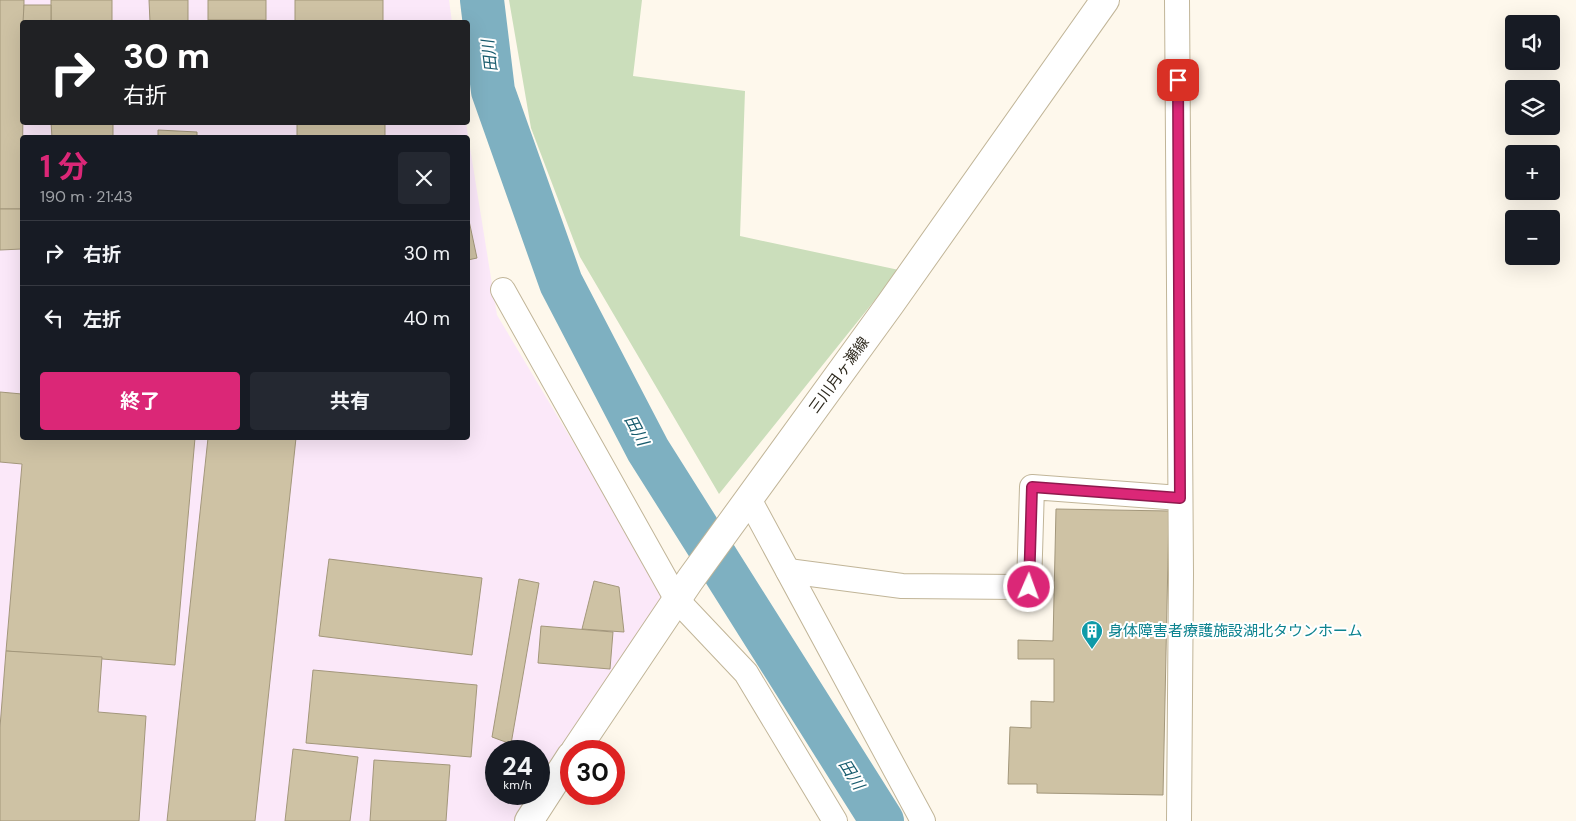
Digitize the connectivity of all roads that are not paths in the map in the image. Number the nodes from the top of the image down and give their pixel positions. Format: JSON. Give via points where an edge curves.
{"nodes":[{"id":1,"x":1105,"y":0,"type":"edge"},
{"id":2,"x":1177,"y":0,"type":"edge"},
{"id":3,"x":503,"y":290,"type":"dead end"},
{"id":4,"x":1180,"y":498,"type":"junction"},
{"id":5,"x":743,"y":507,"type":"junction"},
{"id":6,"x":788,"y":571,"type":"junction"},
{"id":7,"x":684,"y":590,"type":"junction"},
{"id":8,"x":582,"y":740,"type":"edge"},
{"id":9,"x":560,"y":773,"type":"edge"},
{"id":10,"x":529,"y":821,"type":"edge"},
{"id":11,"x":835,"y":821,"type":"edge"},
{"id":12,"x":922,"y":821,"type":"edge"},
{"id":13,"x":1179,"y":821,"type":"edge"}],
"edges":[{"from":1,"to":5,"type":"main road","name":"三川月ヶ瀬線"},
{"from":2,"to":4,"type":"street"},
{"from":3,"to":7,"type":"street"},
{"from":4,"to":6,"type":"street","via":[[1032,487],[1029,587],[902,586]]},
{"from":4,"to":13,"type":"street"},
{"from":5,"to":6,"type":"street"},
{"from":5,"to":7,"type":"main road","name":"三川月ヶ瀬線"},
{"from":6,"to":12,"type":"street"},
{"from":7,"to":8,"type":"main road","name":"三川月ヶ瀬線"},
{"from":7,"to":11,"type":"street","via":[[746,673]]},
{"from":9,"to":10,"type":"main road"}]}
